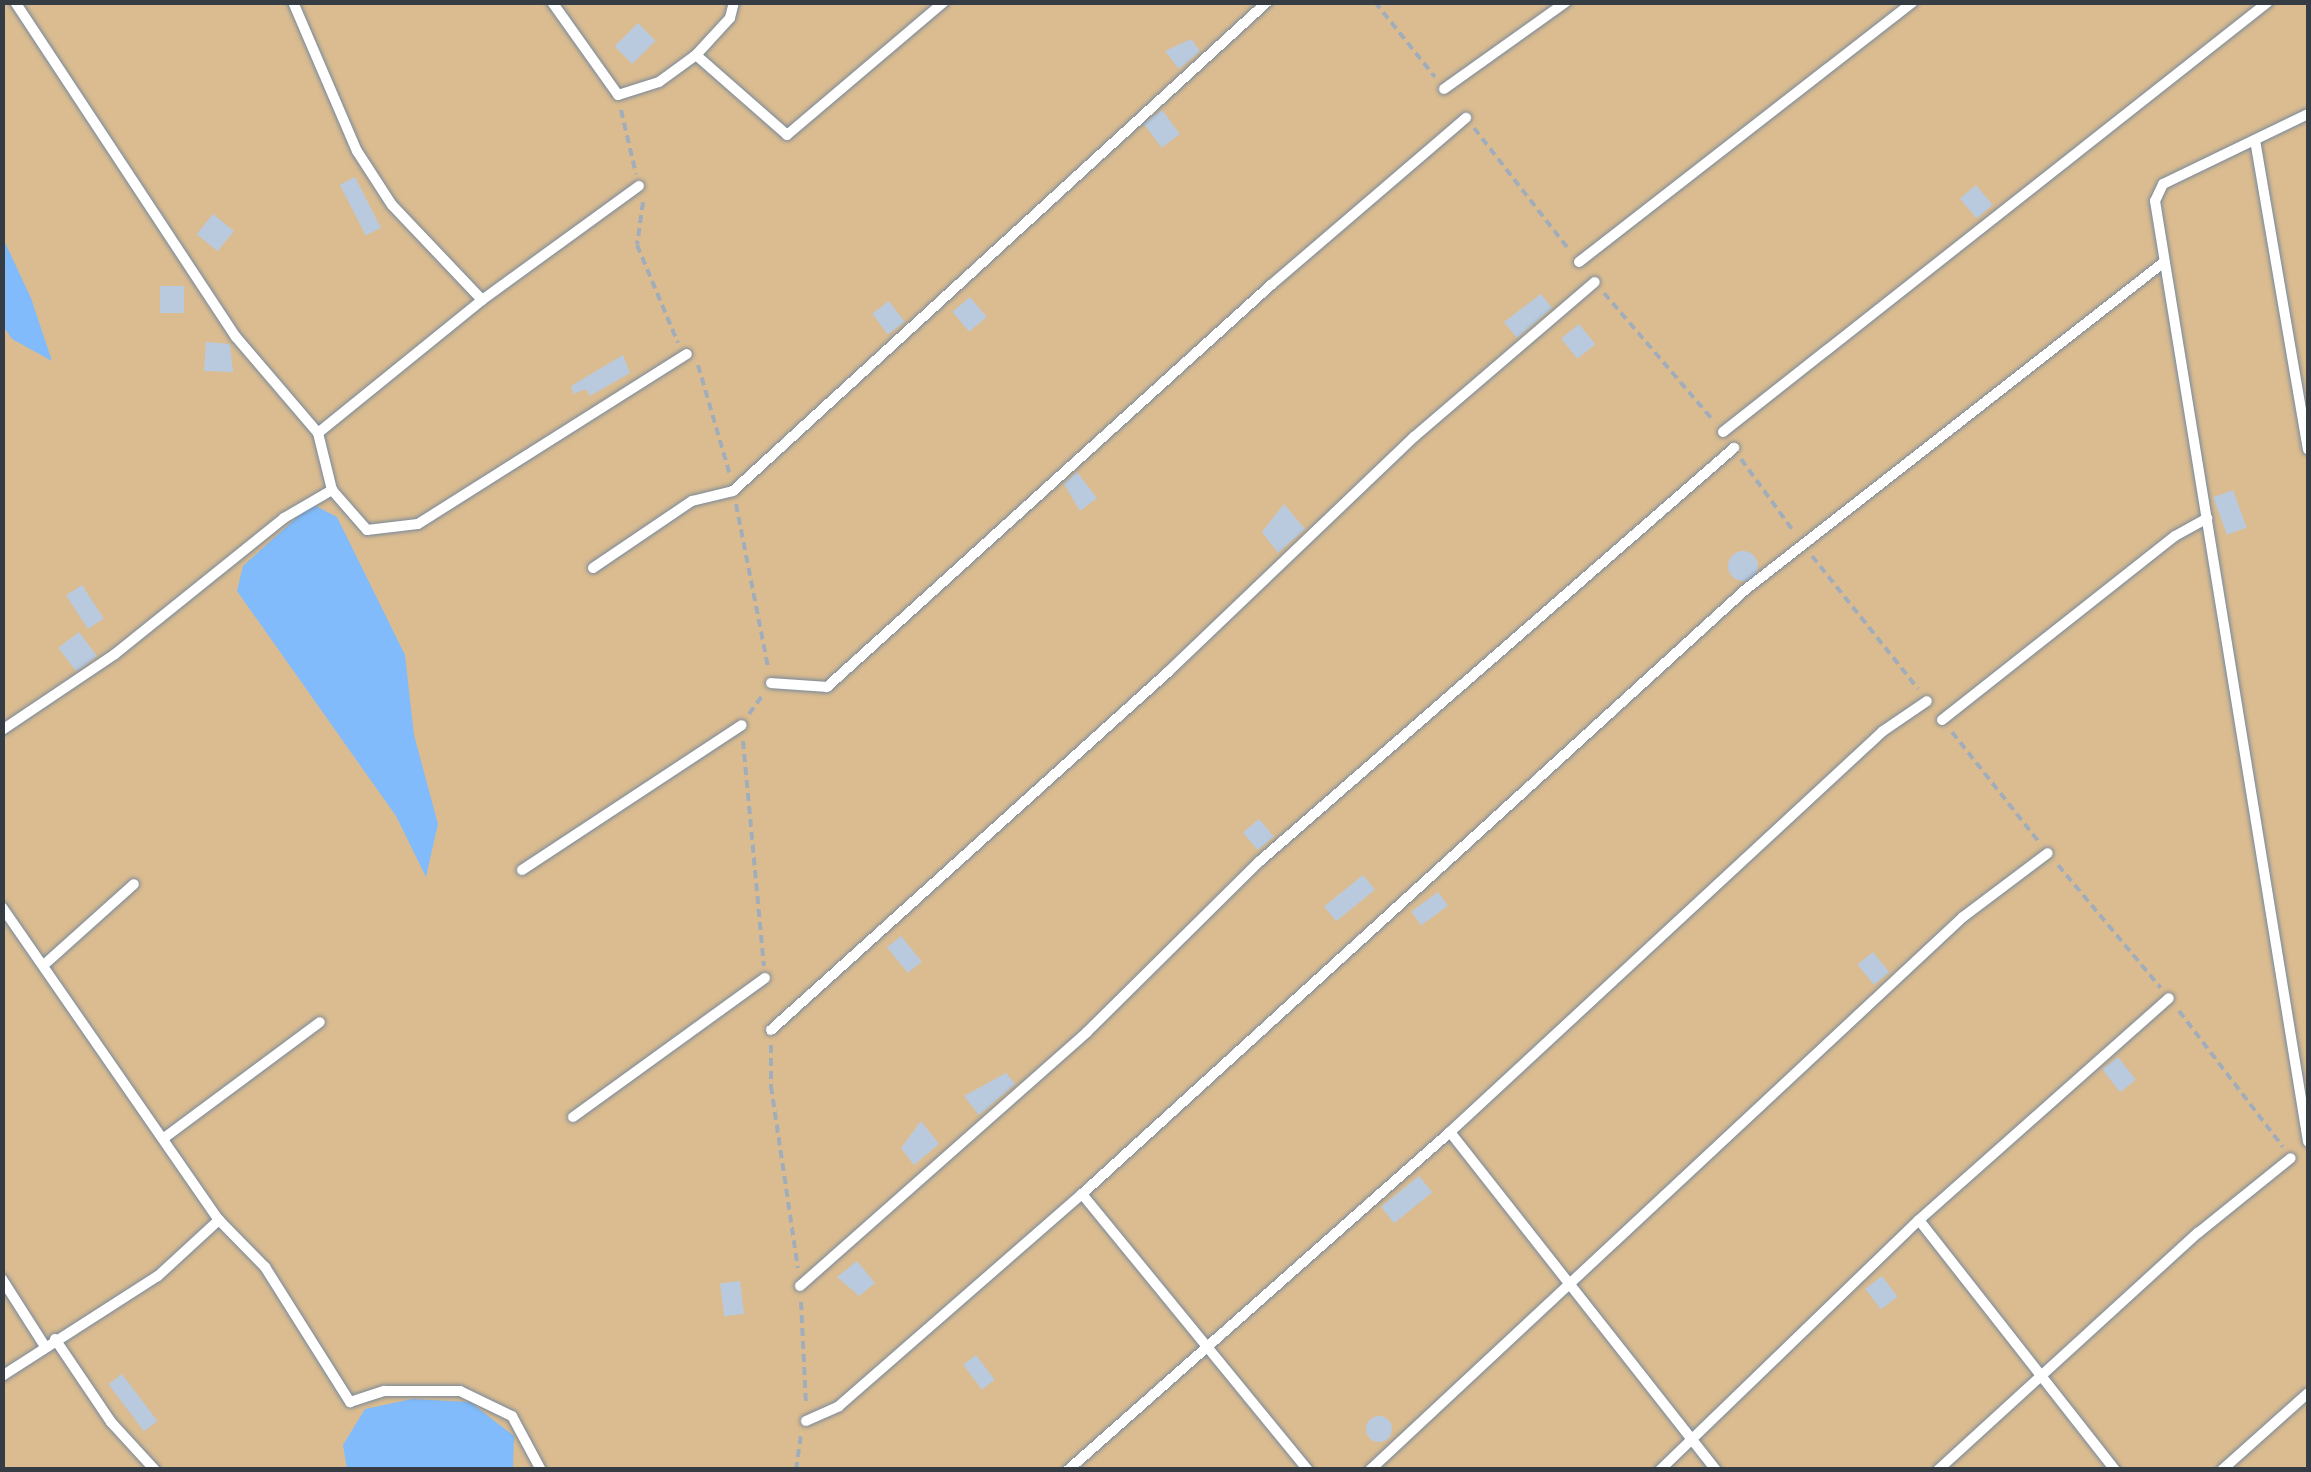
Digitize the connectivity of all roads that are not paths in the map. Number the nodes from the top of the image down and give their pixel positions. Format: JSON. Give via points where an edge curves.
{"nodes":[{"id":1,"x":15,"y":2,"type":"edge"},
{"id":2,"x":293,"y":2,"type":"edge"},
{"id":3,"x":552,"y":2,"type":"edge"},
{"id":4,"x":734,"y":2,"type":"edge"},
{"id":5,"x":944,"y":2,"type":"edge"},
{"id":6,"x":1267,"y":2,"type":"edge"},
{"id":7,"x":1566,"y":2,"type":"edge"},
{"id":8,"x":1912,"y":2,"type":"edge"},
{"id":9,"x":2268,"y":2,"type":"edge"},
{"id":10,"x":696,"y":55,"type":"junction"},
{"id":11,"x":1444,"y":89,"type":"road end"},
{"id":12,"x":2308,"y":114,"type":"edge"},
{"id":13,"x":1466,"y":118,"type":"road end"},
{"id":14,"x":2255,"y":140,"type":"junction"},
{"id":15,"x":639,"y":186,"type":"road end"},
{"id":16,"x":1579,"y":262,"type":"road end"},
{"id":17,"x":2163,"y":263,"type":"junction"},
{"id":18,"x":1595,"y":282,"type":"road end"},
{"id":19,"x":482,"y":300,"type":"junction"},
{"id":20,"x":687,"y":354,"type":"road end"},
{"id":21,"x":318,"y":432,"type":"junction"},
{"id":22,"x":1723,"y":432,"type":"road end"},
{"id":23,"x":1734,"y":448,"type":"road end"},
{"id":24,"x":2308,"y":450,"type":"edge"},
{"id":25,"x":332,"y":490,"type":"junction"},
{"id":26,"x":2207,"y":518,"type":"junction"},
{"id":27,"x":593,"y":568,"type":"dead end"},
{"id":28,"x":772,"y":684,"type":"road end"},
{"id":29,"x":1927,"y":700,"type":"road end"},
{"id":30,"x":1942,"y":720,"type":"road end"},
{"id":31,"x":742,"y":725,"type":"road end"},
{"id":32,"x":2,"y":730,"type":"edge"},
{"id":33,"x":2048,"y":853,"type":"road end"},
{"id":34,"x":522,"y":870,"type":"dead end"},
{"id":35,"x":134,"y":884,"type":"dead end"},
{"id":36,"x":2,"y":907,"type":"edge"},
{"id":37,"x":46,"y":963,"type":"junction"},
{"id":38,"x":765,"y":978,"type":"road end"},
{"id":39,"x":2169,"y":998,"type":"road end"},
{"id":40,"x":320,"y":1022,"type":"dead end"},
{"id":41,"x":771,"y":1030,"type":"road end"},
{"id":42,"x":574,"y":1117,"type":"dead end"},
{"id":43,"x":1450,"y":1132,"type":"junction"},
{"id":44,"x":164,"y":1138,"type":"junction"},
{"id":45,"x":2308,"y":1142,"type":"edge"},
{"id":46,"x":2292,"y":1158,"type":"road end"},
{"id":47,"x":1082,"y":1194,"type":"junction"},
{"id":48,"x":219,"y":1220,"type":"junction"},
{"id":49,"x":1919,"y":1220,"type":"junction"},
{"id":50,"x":2,"y":1279,"type":"edge"},
{"id":51,"x":1572,"y":1285,"type":"junction"},
{"id":52,"x":800,"y":1286,"type":"road end"},
{"id":53,"x":49,"y":1342,"type":"junction"},
{"id":54,"x":1213,"y":1346,"type":"junction"},
{"id":55,"x":2042,"y":1374,"type":"junction"},
{"id":56,"x":2,"y":1376,"type":"edge"},
{"id":57,"x":2308,"y":1393,"type":"edge"},
{"id":58,"x":806,"y":1421,"type":"road end"},
{"id":59,"x":1694,"y":1440,"type":"junction"},
{"id":60,"x":155,"y":1470,"type":"edge"},
{"id":61,"x":541,"y":1470,"type":"edge"},
{"id":62,"x":1068,"y":1470,"type":"edge"},
{"id":63,"x":1308,"y":1470,"type":"edge"},
{"id":64,"x":1370,"y":1470,"type":"edge"},
{"id":65,"x":1660,"y":1470,"type":"edge"},
{"id":66,"x":1716,"y":1470,"type":"edge"},
{"id":67,"x":1938,"y":1470,"type":"edge"},
{"id":68,"x":2115,"y":1470,"type":"edge"},
{"id":69,"x":2222,"y":1470,"type":"edge"}],
"edges":[{"from":1,"to":21,"type":"lane","via":[[236,337]]},
{"from":2,"to":19,"type":"lane","via":[[357,151],[392,205]]},
{"from":3,"to":10,"type":"lane","via":[[618,96],[659,82]]},
{"from":4,"to":10,"type":"lane","via":[[730,18]]},
{"from":5,"to":10,"type":"lane","via":[[787,135]]},
{"from":6,"to":27,"type":"lane","via":[[734,491],[692,501]]},
{"from":7,"to":11,"type":"lane"},
{"from":8,"to":16,"type":"lane"},
{"from":9,"to":22,"type":"lane"},
{"from":12,"to":14,"type":"lane"},
{"from":13,"to":28,"type":"lane","via":[[1271,284],[827,688]]},
{"from":14,"to":17,"type":"lane","via":[[2163,184],[2155,201]]},
{"from":14,"to":24,"type":"lane"},
{"from":15,"to":19,"type":"lane"},
{"from":17,"to":26,"type":"lane"},
{"from":17,"to":47,"type":"lane","via":[[1801,542],[1265,1021]]},
{"from":18,"to":41,"type":"lane","via":[[1414,437],[1168,672]]},
{"from":19,"to":21,"type":"lane"},
{"from":20,"to":25,"type":"lane","via":[[418,524],[367,530]]},
{"from":21,"to":25,"type":"lane"},
{"from":23,"to":52,"type":"lane","via":[[1260,861],[1073,1045]]},
{"from":25,"to":32,"type":"lane","via":[[284,518],[115,654]]},
{"from":26,"to":30,"type":"lane"},
{"from":26,"to":45,"type":"lane"},
{"from":29,"to":43,"type":"lane","via":[[1882,730]]},
{"from":31,"to":34,"type":"lane"},
{"from":33,"to":51,"type":"lane","via":[[1963,917]]},
{"from":35,"to":37,"type":"lane"},
{"from":36,"to":37,"type":"lane"},
{"from":37,"to":44,"type":"lane"},
{"from":38,"to":42,"type":"lane"},
{"from":39,"to":49,"type":"lane"},
{"from":40,"to":44,"type":"lane"},
{"from":43,"to":51,"type":"lane"},
{"from":43,"to":54,"type":"lane"},
{"from":44,"to":48,"type":"lane"},
{"from":46,"to":55,"type":"lane"},
{"from":47,"to":54,"type":"lane"},
{"from":47,"to":58,"type":"lane","via":[[839,1406]]},
{"from":48,"to":53,"type":"lane","via":[[158,1276]]},
{"from":48,"to":61,"type":"lane","via":[[266,1267],[350,1402],[384,1391],[460,1391],[512,1416]]},
{"from":49,"to":55,"type":"lane"},
{"from":49,"to":59,"type":"lane"},
{"from":50,"to":53,"type":"lane"},
{"from":51,"to":59,"type":"lane"},
{"from":51,"to":64,"type":"lane"},
{"from":53,"to":56,"type":"lane"},
{"from":53,"to":60,"type":"lane"},
{"from":54,"to":62,"type":"lane"},
{"from":54,"to":63,"type":"lane"},
{"from":55,"to":67,"type":"lane"},
{"from":55,"to":68,"type":"lane"},
{"from":57,"to":69,"type":"lane"},
{"from":59,"to":65,"type":"lane"},
{"from":59,"to":66,"type":"lane"}]}
